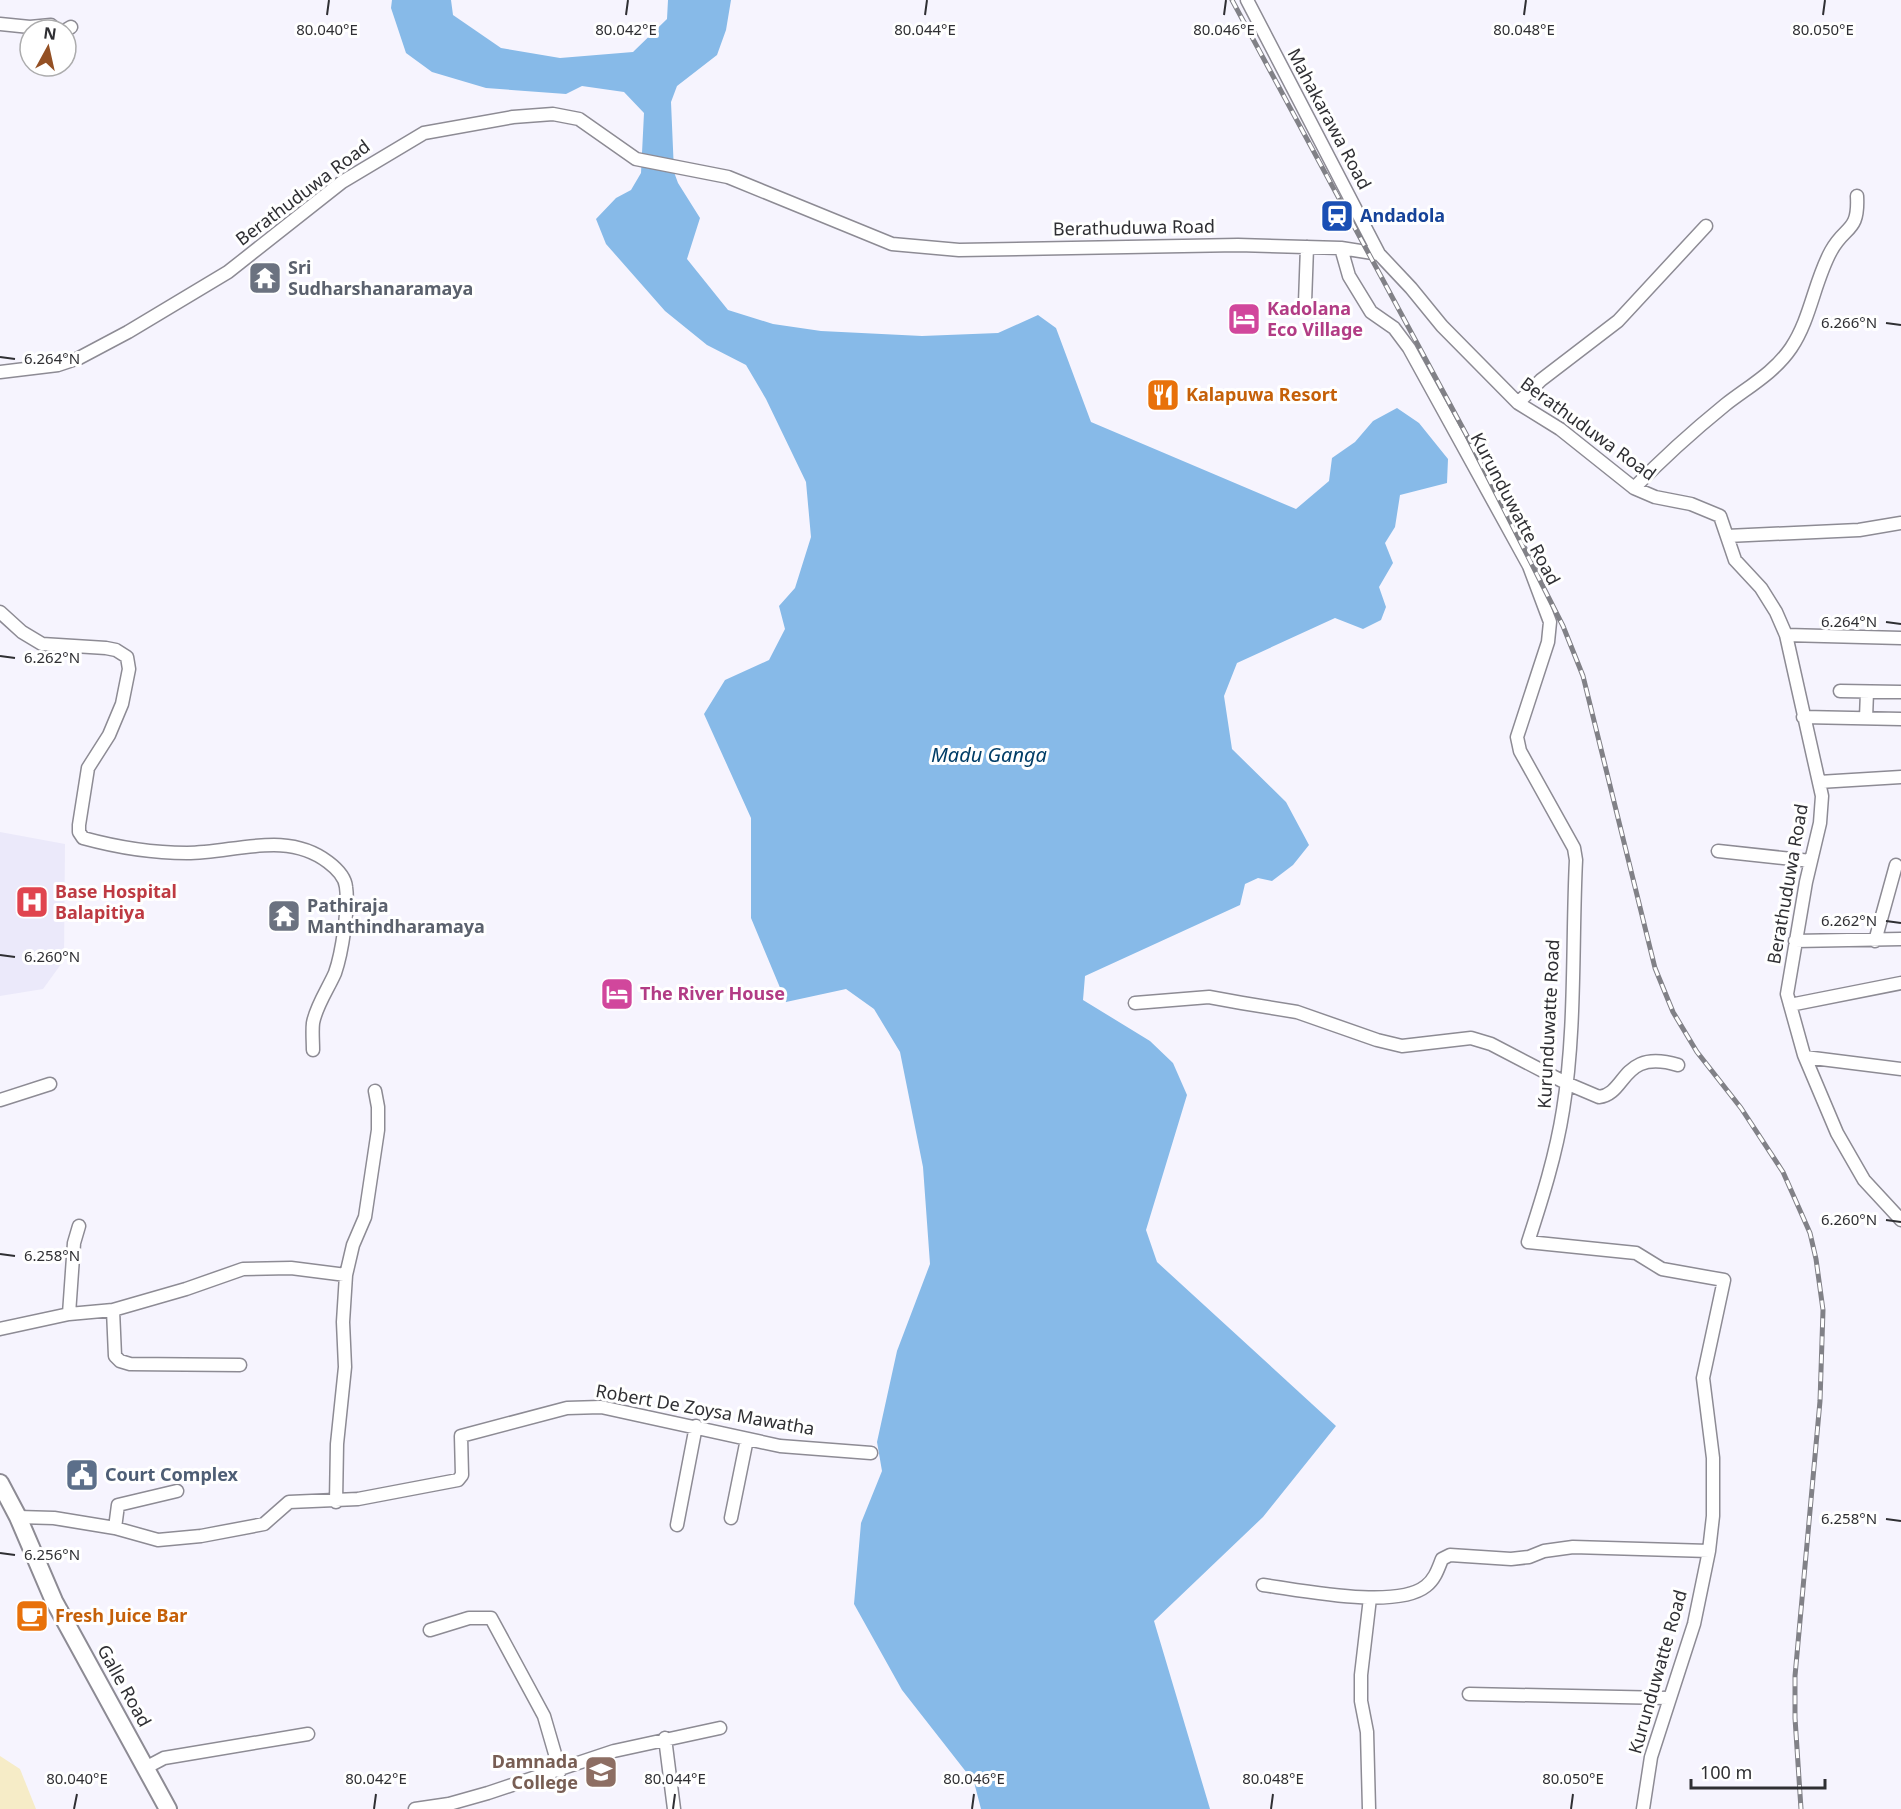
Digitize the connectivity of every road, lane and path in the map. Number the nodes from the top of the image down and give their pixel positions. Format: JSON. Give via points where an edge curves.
{"nodes":[{"id":1,"x":1247,"y":0,"type":"edge"},
{"id":2,"x":0,"y":24,"type":"edge"},
{"id":3,"x":18,"y":26,"type":"edge"},
{"id":4,"x":1857,"y":196,"type":"dead end"},
{"id":5,"x":1706,"y":226,"type":"dead end"},
{"id":6,"x":1307,"y":247,"type":"junction"},
{"id":7,"x":1341,"y":248,"type":"junction"},
{"id":8,"x":1379,"y":254,"type":"junction"},
{"id":9,"x":1305,"y":303,"type":"dead end"},
{"id":10,"x":0,"y":372,"type":"edge"},
{"id":11,"x":1518,"y":403,"type":"junction"},
{"id":12,"x":1634,"y":488,"type":"junction"},
{"id":13,"x":1901,"y":524,"type":"edge"},
{"id":14,"x":1727,"y":536,"type":"junction"},
{"id":15,"x":0,"y":612,"type":"edge"},
{"id":16,"x":1786,"y":635,"type":"junction"},
{"id":17,"x":1901,"y":638,"type":"edge"},
{"id":18,"x":1840,"y":691,"type":"dead end"},
{"id":19,"x":1867,"y":692,"type":"junction"},
{"id":20,"x":1901,"y":692,"type":"edge"},
{"id":21,"x":1803,"y":717,"type":"junction"},
{"id":22,"x":1866,"y":718,"type":"junction"},
{"id":23,"x":1901,"y":719,"type":"edge"},
{"id":24,"x":1901,"y":777,"type":"edge"},
{"id":25,"x":1819,"y":782,"type":"junction"},
{"id":26,"x":1718,"y":851,"type":"dead end"},
{"id":27,"x":1811,"y":861,"type":"junction"},
{"id":28,"x":1896,"y":865,"type":"dead end"},
{"id":29,"x":1901,"y":939,"type":"edge"},
{"id":30,"x":1795,"y":941,"type":"junction"},
{"id":31,"x":1875,"y":941,"type":"junction"},
{"id":32,"x":1901,"y":983,"type":"edge"},
{"id":33,"x":1135,"y":1003,"type":"dead end"},
{"id":34,"x":1790,"y":1005,"type":"junction"},
{"id":35,"x":313,"y":1050,"type":"dead end"},
{"id":36,"x":1805,"y":1057,"type":"junction"},
{"id":37,"x":1678,"y":1065,"type":"dead end"},
{"id":38,"x":1901,"y":1069,"type":"edge"},
{"id":39,"x":1566,"y":1083,"type":"junction"},
{"id":40,"x":50,"y":1084,"type":"dead end"},
{"id":41,"x":375,"y":1091,"type":"dead end"},
{"id":42,"x":0,"y":1100,"type":"edge"},
{"id":43,"x":1901,"y":1220,"type":"edge"},
{"id":44,"x":79,"y":1226,"type":"dead end"},
{"id":45,"x":346,"y":1275,"type":"junction"},
{"id":46,"x":113,"y":1310,"type":"junction"},
{"id":47,"x":69,"y":1314,"type":"junction"},
{"id":48,"x":0,"y":1329,"type":"edge"},
{"id":49,"x":240,"y":1365,"type":"dead end"},
{"id":50,"x":696,"y":1426,"type":"junction"},
{"id":51,"x":747,"y":1439,"type":"junction"},
{"id":52,"x":871,"y":1453,"type":"dead end"},
{"id":53,"x":0,"y":1483,"type":"edge"},
{"id":54,"x":177,"y":1491,"type":"dead end"},
{"id":55,"x":336,"y":1502,"type":"junction"},
{"id":56,"x":18,"y":1517,"type":"junction"},
{"id":57,"x":731,"y":1518,"type":"dead end"},
{"id":58,"x":677,"y":1525,"type":"dead end"},
{"id":59,"x":115,"y":1527,"type":"junction"},
{"id":60,"x":1709,"y":1551,"type":"junction"},
{"id":61,"x":1263,"y":1585,"type":"dead end"},
{"id":62,"x":1370,"y":1598,"type":"junction"},
{"id":63,"x":430,"y":1630,"type":"dead end"},
{"id":64,"x":1469,"y":1694,"type":"dead end"},
{"id":65,"x":1668,"y":1698,"type":"junction"},
{"id":66,"x":720,"y":1728,"type":"dead end"},
{"id":67,"x":308,"y":1734,"type":"dead end"},
{"id":68,"x":665,"y":1738,"type":"junction"},
{"id":69,"x":147,"y":1767,"type":"junction"},
{"id":70,"x":560,"y":1771,"type":"junction"},
{"id":71,"x":168,"y":1809,"type":"edge"},
{"id":72,"x":415,"y":1809,"type":"edge"},
{"id":73,"x":675,"y":1809,"type":"edge"},
{"id":74,"x":1370,"y":1809,"type":"edge"},
{"id":75,"x":1643,"y":1809,"type":"edge"}],
"edges":[{"from":1,"to":8,"type":"street","name":"Mahakarawa Road"},
{"from":2,"to":3,"type":"street"},
{"from":4,"to":12,"type":"street","via":[[1854,225],[1830,252],[1811,308],[1791,348],[1768,373],[1688,436]]},
{"from":5,"to":11,"type":"street","via":[[1618,321],[1541,380]]},
{"from":6,"to":7,"type":"street","name":"Berathuduwa Road"},
{"from":6,"to":9,"type":"street"},
{"from":6,"to":10,"type":"street","name":"Berathuduwa Road","via":[[1158,244],[921,249],[892,244],[728,177],[636,159],[579,119],[553,114],[513,117],[424,133],[342,182],[228,272],[128,332],[58,365]]},
{"from":7,"to":8,"type":"street","name":"Berathuduwa Road"},
{"from":7,"to":39,"type":"street","name":"Kurunduwatte Road","via":[[1349,276],[1371,312],[1394,328],[1409,348],[1528,566],[1550,622],[1548,642],[1516,738],[1574,848],[1576,860]]},
{"from":8,"to":11,"type":"street","name":"Berathuduwa Road","via":[[1442,327]]},
{"from":11,"to":12,"type":"street","name":"Berathuduwa Road","via":[[1560,429]]},
{"from":12,"to":14,"type":"street","name":"Berathuduwa Road","via":[[1720,516]]},
{"from":13,"to":14,"type":"street","via":[[1859,530]]},
{"from":14,"to":16,"type":"street","name":"Berathuduwa Road","via":[[1735,560],[1761,588]]},
{"from":15,"to":35,"type":"street","via":[[42,644],[106,648],[127,657],[129,669],[122,704],[109,735],[88,768],[79,825],[83,838],[184,853],[274,843],[324,858],[337,868],[346,886],[345,915],[336,970],[313,1022]]},
{"from":16,"to":17,"type":"street"},
{"from":16,"to":21,"type":"street","name":"Berathuduwa Road"},
{"from":18,"to":19,"type":"street"},
{"from":19,"to":20,"type":"street"},
{"from":19,"to":22,"type":"street"},
{"from":21,"to":22,"type":"street"},
{"from":21,"to":25,"type":"street","name":"Berathuduwa Road"},
{"from":22,"to":23,"type":"street"},
{"from":24,"to":25,"type":"street"},
{"from":25,"to":27,"type":"street","name":"Berathuduwa Road","via":[[1822,808]]},
{"from":26,"to":27,"type":"street"},
{"from":27,"to":30,"type":"street","name":"Berathuduwa Road"},
{"from":28,"to":31,"type":"street"},
{"from":29,"to":31,"type":"street"},
{"from":30,"to":31,"type":"street"},
{"from":30,"to":34,"type":"street","name":"Berathuduwa Road","via":[[1787,994]]},
{"from":32,"to":34,"type":"street"},
{"from":33,"to":39,"type":"street","via":[[1209,997],[1297,1012],[1402,1046],[1471,1038],[1491,1044]]},
{"from":34,"to":36,"type":"street","name":"Berathuduwa Road"},
{"from":36,"to":38,"type":"street"},
{"from":36,"to":43,"type":"street","name":"Berathuduwa Road","via":[[1837,1133],[1864,1180]]},
{"from":37,"to":39,"type":"street","via":[[1656,1059],[1639,1065],[1604,1096]]},
{"from":39,"to":60,"type":"street","name":"Kurunduwatte Road","via":[[1554,1152],[1528,1242],[1636,1253],[1662,1269],[1724,1280],[1703,1378],[1713,1458]]},
{"from":40,"to":42,"type":"street"},
{"from":41,"to":45,"type":"street","via":[[378,1130],[365,1217]]},
{"from":44,"to":47,"type":"street","via":[[74,1243]]},
{"from":45,"to":46,"type":"street","via":[[291,1268],[243,1269]]},
{"from":45,"to":55,"type":"street","via":[[345,1378],[337,1444]]},
{"from":46,"to":47,"type":"street"},
{"from":46,"to":49,"type":"street","via":[[115,1356],[120,1361]]},
{"from":47,"to":48,"type":"street"},
{"from":50,"to":51,"type":"street","name":"Robert De Zoysa Mawatha"},
{"from":50,"to":55,"type":"street","name":"Robert De Zoysa Mawatha","via":[[601,1407],[567,1408],[461,1436],[462,1475],[458,1480]]},
{"from":50,"to":58,"type":"street"},
{"from":51,"to":52,"type":"street","name":"Robert De Zoysa Mawatha","via":[[780,1446]]},
{"from":51,"to":57,"type":"street"},
{"from":53,"to":56,"type":"highway","name":"Galle Road"},
{"from":54,"to":59,"type":"street","via":[[118,1505]]},
{"from":55,"to":59,"type":"street","name":"Robert De Zoysa Mawatha","via":[[289,1502],[264,1524],[201,1536],[158,1540]]},
{"from":56,"to":59,"type":"street","name":"Robert De Zoysa Mawatha"},
{"from":56,"to":69,"type":"highway","name":"Galle Road","via":[[54,1601]]},
{"from":60,"to":62,"type":"street","via":[[1573,1547],[1511,1559],[1450,1555],[1442,1559],[1426,1587],[1409,1594]]},
{"from":60,"to":65,"type":"street","name":"Kurunduwatte Road","via":[[1694,1624]]},
{"from":61,"to":62,"type":"street"},
{"from":62,"to":74,"type":"street","via":[[1361,1676]]},
{"from":63,"to":70,"type":"street","via":[[469,1618],[491,1618],[544,1716]]},
{"from":64,"to":65,"type":"street"},
{"from":65,"to":75,"type":"street","name":"Kurunduwatte Road","via":[[1651,1757]]},
{"from":66,"to":68,"type":"street"},
{"from":67,"to":69,"type":"street","via":[[164,1758]]},
{"from":68,"to":70,"type":"street","via":[[588,1759]]},
{"from":68,"to":73,"type":"street"},
{"from":69,"to":71,"type":"highway","name":"Galle Road"},
{"from":70,"to":72,"type":"street","via":[[449,1804]]}]}
